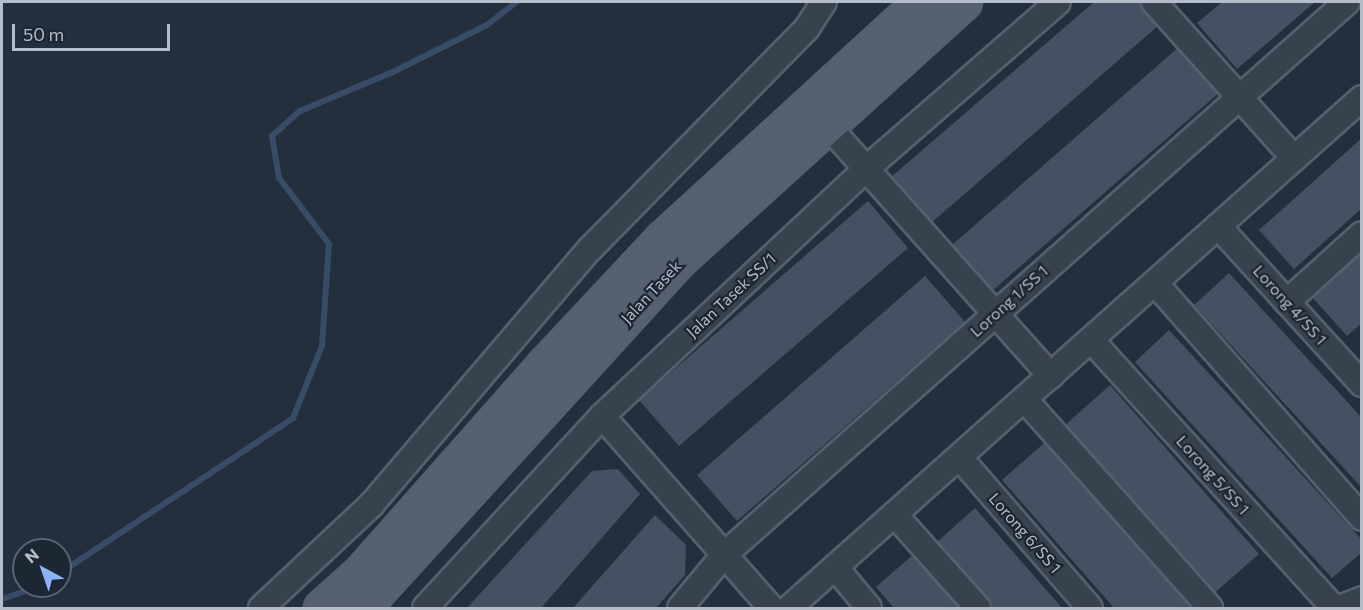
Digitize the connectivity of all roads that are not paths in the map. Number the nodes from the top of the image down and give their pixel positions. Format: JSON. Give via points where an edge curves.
{"nodes":[{"id":1,"x":824,"y":2,"type":"edge"},
{"id":2,"x":921,"y":2,"type":"edge"},
{"id":3,"x":965,"y":2,"type":"edge"},
{"id":4,"x":1058,"y":2,"type":"edge"},
{"id":5,"x":1155,"y":2,"type":"edge"},
{"id":6,"x":1347,"y":2,"type":"edge"},
{"id":7,"x":1240,"y":97,"type":"junction"},
{"id":8,"x":1362,"y":98,"type":"edge"},
{"id":9,"x":828,"y":126,"type":"junction"},
{"id":10,"x":1294,"y":158,"type":"junction"},
{"id":11,"x":866,"y":169,"type":"junction"},
{"id":12,"x":1218,"y":226,"type":"junction"},
{"id":13,"x":1362,"y":234,"type":"edge"},
{"id":14,"x":1155,"y":283,"type":"junction"},
{"id":15,"x":1287,"y":302,"type":"junction"},
{"id":16,"x":995,"y":314,"type":"junction"},
{"id":17,"x":1092,"y":341,"type":"junction"},
{"id":18,"x":1357,"y":370,"type":"edge"},
{"id":19,"x":1051,"y":376,"type":"junction"},
{"id":20,"x":1025,"y":400,"type":"junction"},
{"id":21,"x":602,"y":416,"type":"junction"},
{"id":22,"x":960,"y":459,"type":"junction"},
{"id":23,"x":895,"y":515,"type":"junction"},
{"id":24,"x":1362,"y":518,"type":"edge"},
{"id":25,"x":724,"y":555,"type":"junction"},
{"id":26,"x":835,"y":567,"type":"junction"},
{"id":27,"x":1362,"y":599,"type":"edge"},
{"id":28,"x":261,"y":609,"type":"edge"},
{"id":29,"x":321,"y":609,"type":"edge"},
{"id":30,"x":364,"y":609,"type":"edge"},
{"id":31,"x":425,"y":609,"type":"edge"},
{"id":32,"x":680,"y":609,"type":"edge"},
{"id":33,"x":771,"y":609,"type":"edge"},
{"id":34,"x":789,"y":609,"type":"edge"},
{"id":35,"x":869,"y":609,"type":"edge"},
{"id":36,"x":978,"y":609,"type":"edge"},
{"id":37,"x":1090,"y":609,"type":"edge"},
{"id":38,"x":1210,"y":609,"type":"edge"},
{"id":39,"x":1334,"y":609,"type":"edge"},
{"id":40,"x":1340,"y":609,"type":"edge"}],
"edges":[{"from":1,"to":28,"type":"street","via":[[807,28],[590,249],[371,505]]},
{"from":2,"to":29,"type":"main road","name":"Jalan Tasek","via":[[662,239],[360,573]]},
{"from":3,"to":9,"type":"main road","name":"Jalan Tasek"},
{"from":4,"to":11,"type":"street","name":"Jalan Tasek SS/1"},
{"from":5,"to":7,"type":"street"},
{"from":6,"to":7,"type":"street","name":"Lorong 1/SS 1"},
{"from":7,"to":10,"type":"street"},
{"from":7,"to":16,"type":"street","name":"Lorong 1/SS 1"},
{"from":8,"to":10,"type":"street"},
{"from":9,"to":11,"type":"street"},
{"from":9,"to":30,"type":"main road","name":"Jalan Tasek","via":[[681,259]]},
{"from":10,"to":12,"type":"street"},
{"from":11,"to":16,"type":"street"},
{"from":11,"to":21,"type":"street","name":"Jalan Tasek SS/1"},
{"from":12,"to":14,"type":"street"},
{"from":12,"to":15,"type":"street","name":"Lorong 4/SS 1"},
{"from":13,"to":15,"type":"street"},
{"from":14,"to":17,"type":"street"},
{"from":14,"to":24,"type":"street"},
{"from":15,"to":18,"type":"street","name":"Lorong 4/SS 1"},
{"from":16,"to":19,"type":"street"},
{"from":16,"to":25,"type":"street","name":"Lorong 1/SS 1"},
{"from":17,"to":19,"type":"street"},
{"from":17,"to":39,"type":"street","name":"Lorong 5/SS 1"},
{"from":19,"to":20,"type":"street"},
{"from":20,"to":22,"type":"street"},
{"from":20,"to":38,"type":"street"},
{"from":21,"to":25,"type":"street"},
{"from":21,"to":31,"type":"street","name":"Jalan Tasek SS/1"},
{"from":22,"to":23,"type":"street"},
{"from":22,"to":37,"type":"street","name":"Lorong 6/SS 1"},
{"from":23,"to":26,"type":"street"},
{"from":23,"to":36,"type":"street"},
{"from":25,"to":32,"type":"street","name":"Lorong 1/SS 1"},
{"from":25,"to":33,"type":"street"},
{"from":26,"to":34,"type":"street"},
{"from":26,"to":35,"type":"street"},
{"from":27,"to":40,"type":"street"}]}
